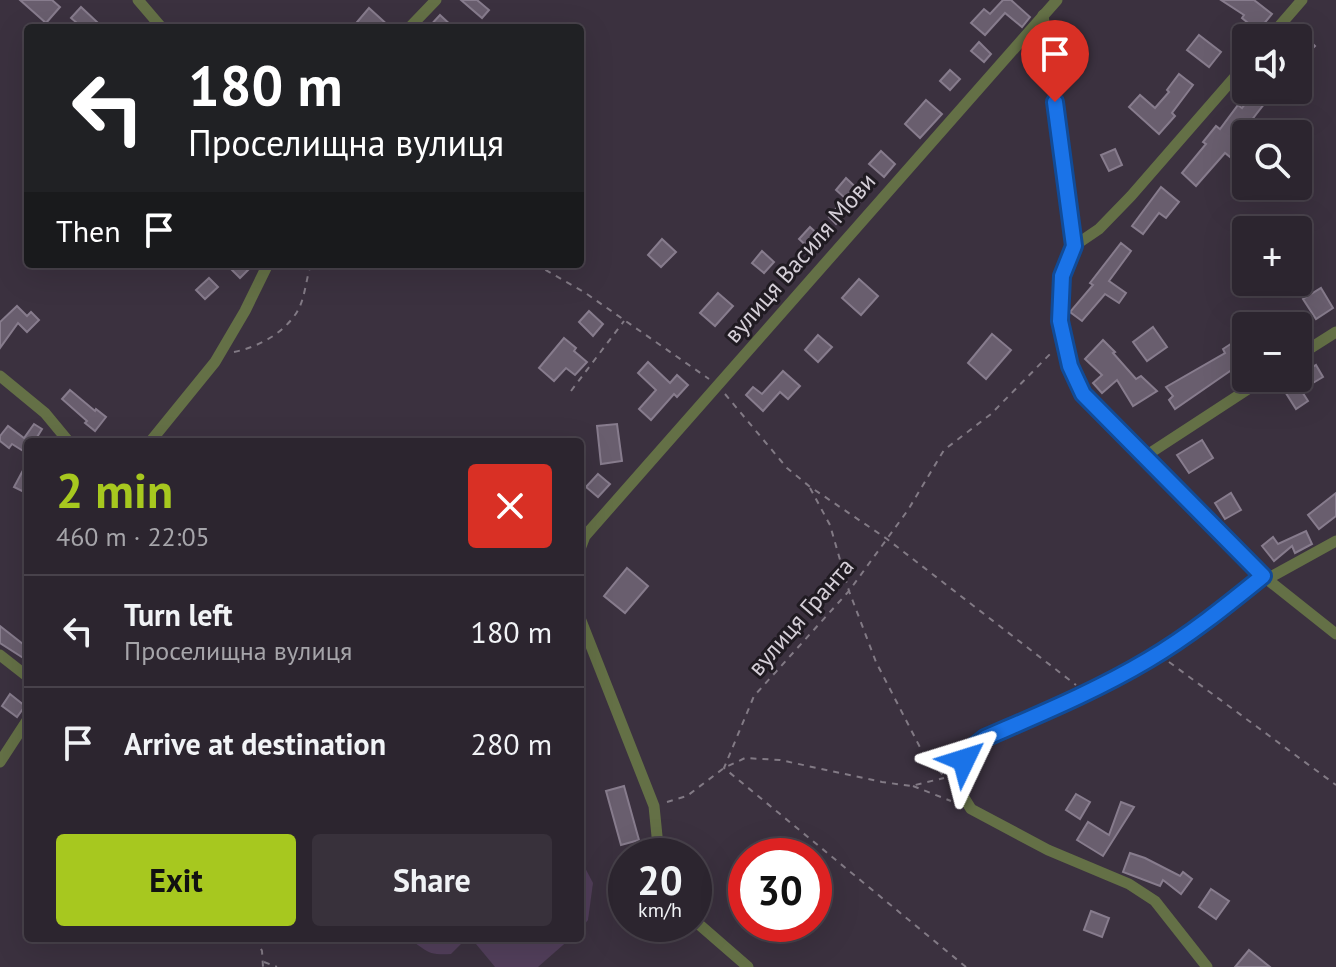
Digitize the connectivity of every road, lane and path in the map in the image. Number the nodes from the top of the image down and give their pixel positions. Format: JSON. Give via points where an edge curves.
{"nodes":[{"id":1,"x":138,"y":0,"type":"edge"},
{"id":2,"x":436,"y":0,"type":"edge"},
{"id":3,"x":1057,"y":0,"type":"edge"},
{"id":4,"x":1302,"y":0,"type":"edge"},
{"id":5,"x":1043,"y":15,"type":"junction"},
{"id":6,"x":159,"y":24,"type":"edge"},
{"id":7,"x":413,"y":24,"type":"edge"},
{"id":8,"x":1281,"y":24,"type":"edge"},
{"id":9,"x":1232,"y":80,"type":"edge"},
{"id":10,"x":1074,"y":246,"type":"junction"},
{"id":11,"x":266,"y":268,"type":"edge"},
{"id":12,"x":310,"y":268,"type":"edge"},
{"id":13,"x":542,"y":268,"type":"edge"},
{"id":14,"x":625,"y":320,"type":"junction"},
{"id":15,"x":1336,"y":332,"type":"edge"},
{"id":16,"x":1064,"y":339,"type":"junction"},
{"id":17,"x":1312,"y":347,"type":"edge"},
{"id":18,"x":219,"y":355,"type":"junction"},
{"id":19,"x":0,"y":376,"type":"edge"},
{"id":20,"x":718,"y":385,"type":"junction"},
{"id":21,"x":571,"y":391,"type":"dead end"},
{"id":22,"x":1244,"y":392,"type":"edge"},
{"id":23,"x":66,"y":438,"type":"edge"},
{"id":24,"x":153,"y":438,"type":"edge"},
{"id":25,"x":1144,"y":457,"type":"junction"},
{"id":26,"x":809,"y":486,"type":"junction"},
{"id":27,"x":584,"y":539,"type":"edge"},
{"id":28,"x":887,"y":539,"type":"junction"},
{"id":29,"x":1336,"y":541,"type":"edge"},
{"id":30,"x":1265,"y":577,"type":"junction"},
{"id":31,"x":849,"y":591,"type":"junction"},
{"id":32,"x":584,"y":628,"type":"edge"},
{"id":33,"x":1336,"y":634,"type":"edge"},
{"id":34,"x":1159,"y":654,"type":"junction"},
{"id":35,"x":0,"y":655,"type":"edge"},
{"id":36,"x":24,"y":674,"type":"edge"},
{"id":37,"x":1086,"y":693,"type":"junction"},
{"id":38,"x":24,"y":725,"type":"edge"},
{"id":39,"x":0,"y":762,"type":"edge"},
{"id":40,"x":724,"y":768,"type":"junction"},
{"id":41,"x":1336,"y":785,"type":"edge"},
{"id":42,"x":911,"y":786,"type":"junction"},
{"id":43,"x":654,"y":806,"type":"junction"},
{"id":44,"x":971,"y":809,"type":"junction"},
{"id":45,"x":657,"y":838,"type":"edge"},
{"id":46,"x":712,"y":936,"type":"edge"},
{"id":47,"x":258,"y":942,"type":"edge"},
{"id":48,"x":263,"y":962,"type":"junction"},
{"id":49,"x":263,"y":967,"type":"edge"},
{"id":50,"x":277,"y":967,"type":"edge"},
{"id":51,"x":748,"y":967,"type":"edge"},
{"id":52,"x":966,"y":967,"type":"edge"},
{"id":53,"x":1207,"y":967,"type":"edge"}],
"edges":[{"from":1,"to":6,"type":"street"},
{"from":2,"to":7,"type":"street"},
{"from":3,"to":5,"type":"street","name":"вулиця Василя Мови"},
{"from":4,"to":8,"type":"street"},
{"from":5,"to":10,"type":"street"},
{"from":5,"to":20,"type":"street","name":"вулиця Василя Мови"},
{"from":9,"to":10,"type":"street","via":[[1131,196]]},
{"from":10,"to":16,"type":"street","via":[[1062,276]]},
{"from":11,"to":18,"type":"street"},
{"from":12,"to":18,"type":"path","via":[[298,311],[279,333],[251,349]]},
{"from":13,"to":14,"type":"path"},
{"from":14,"to":20,"type":"path"},
{"from":14,"to":21,"type":"path"},
{"from":15,"to":17,"type":"street"},
{"from":16,"to":25,"type":"street","via":[[1083,394]]},
{"from":16,"to":28,"type":"path","name":"вулиця Гранта","via":[[991,414],[944,450]]},
{"from":18,"to":24,"type":"street"},
{"from":19,"to":23,"type":"street"},
{"from":20,"to":26,"type":"path","via":[[787,468]]},
{"from":20,"to":27,"type":"street","name":"вулиця Василя Мови"},
{"from":22,"to":25,"type":"street"},
{"from":25,"to":30,"type":"street"},
{"from":26,"to":28,"type":"path"},
{"from":26,"to":31,"type":"path","via":[[830,525]]},
{"from":28,"to":31,"type":"path","name":"вулиця Гранта"},
{"from":28,"to":37,"type":"path"},
{"from":29,"to":30,"type":"street"},
{"from":30,"to":33,"type":"street"},
{"from":30,"to":34,"type":"street"},
{"from":31,"to":40,"type":"path","name":"вулиця Гранта","via":[[754,696]]},
{"from":31,"to":42,"type":"path","via":[[876,662],[924,755],[946,778]]},
{"from":32,"to":43,"type":"street"},
{"from":34,"to":37,"type":"street"},
{"from":34,"to":41,"type":"path"},
{"from":35,"to":36,"type":"street"},
{"from":37,"to":44,"type":"street","via":[[972,748],[957,775],[958,788]]},
{"from":38,"to":39,"type":"street"},
{"from":40,"to":42,"type":"path","via":[[745,758],[780,760]]},
{"from":40,"to":43,"type":"path","via":[[687,796]]},
{"from":40,"to":52,"type":"path"},
{"from":42,"to":44,"type":"path"},
{"from":43,"to":45,"type":"street"},
{"from":44,"to":53,"type":"street","via":[[1155,901]]},
{"from":46,"to":51,"type":"street"},
{"from":47,"to":48,"type":"path"},
{"from":48,"to":49,"type":"path"},
{"from":48,"to":50,"type":"path"}]}
